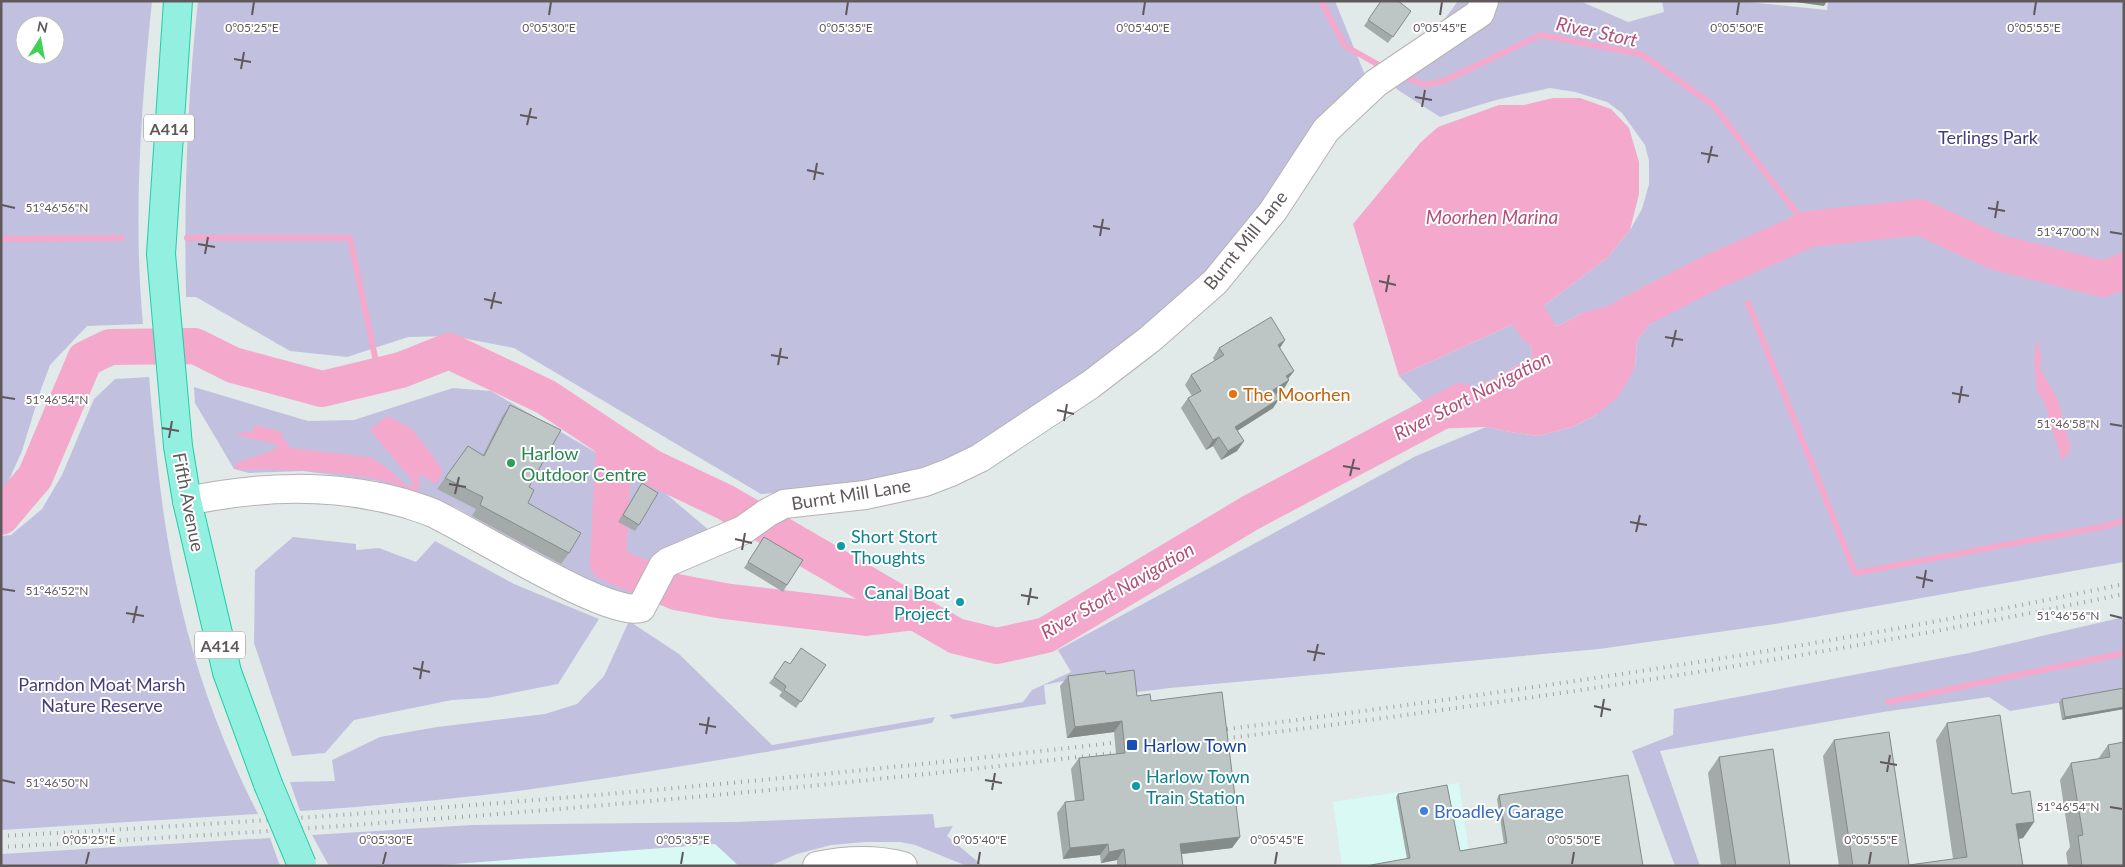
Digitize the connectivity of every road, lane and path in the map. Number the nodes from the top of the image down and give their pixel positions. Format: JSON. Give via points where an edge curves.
{"nodes":[{"id":1,"x":178,"y":1,"type":"edge"},
{"id":2,"x":1484,"y":1,"type":"edge"},
{"id":3,"x":187,"y":501,"type":"junction"},
{"id":4,"x":302,"y":866,"type":"edge"},
{"id":5,"x":817,"y":866,"type":"edge"},
{"id":6,"x":903,"y":866,"type":"edge"}],
"edges":[{"from":1,"to":3,"type":"highway","name":"Fifth Avenue","number":"A414","via":[[161,254],[170,376]]},
{"from":2,"to":3,"type":"street","name":"Burnt Mill Lane","via":[[1480,13],[1376,83],[1326,130],[1273,211],[1216,282],[1150,339],[1090,384],[980,458],[926,482],[865,495],[784,504],[743,530],[673,559],[663,566],[641,608],[624,609],[612,604],[547,575],[432,512],[394,501],[336,489],[298,487],[248,490]]},
{"from":3,"to":4,"type":"highway","name":"Fifth Avenue","number":"A414","bridge":true,"via":[[227,672]]},
{"from":5,"to":6,"type":"street","via":[[858,861]]}]}
